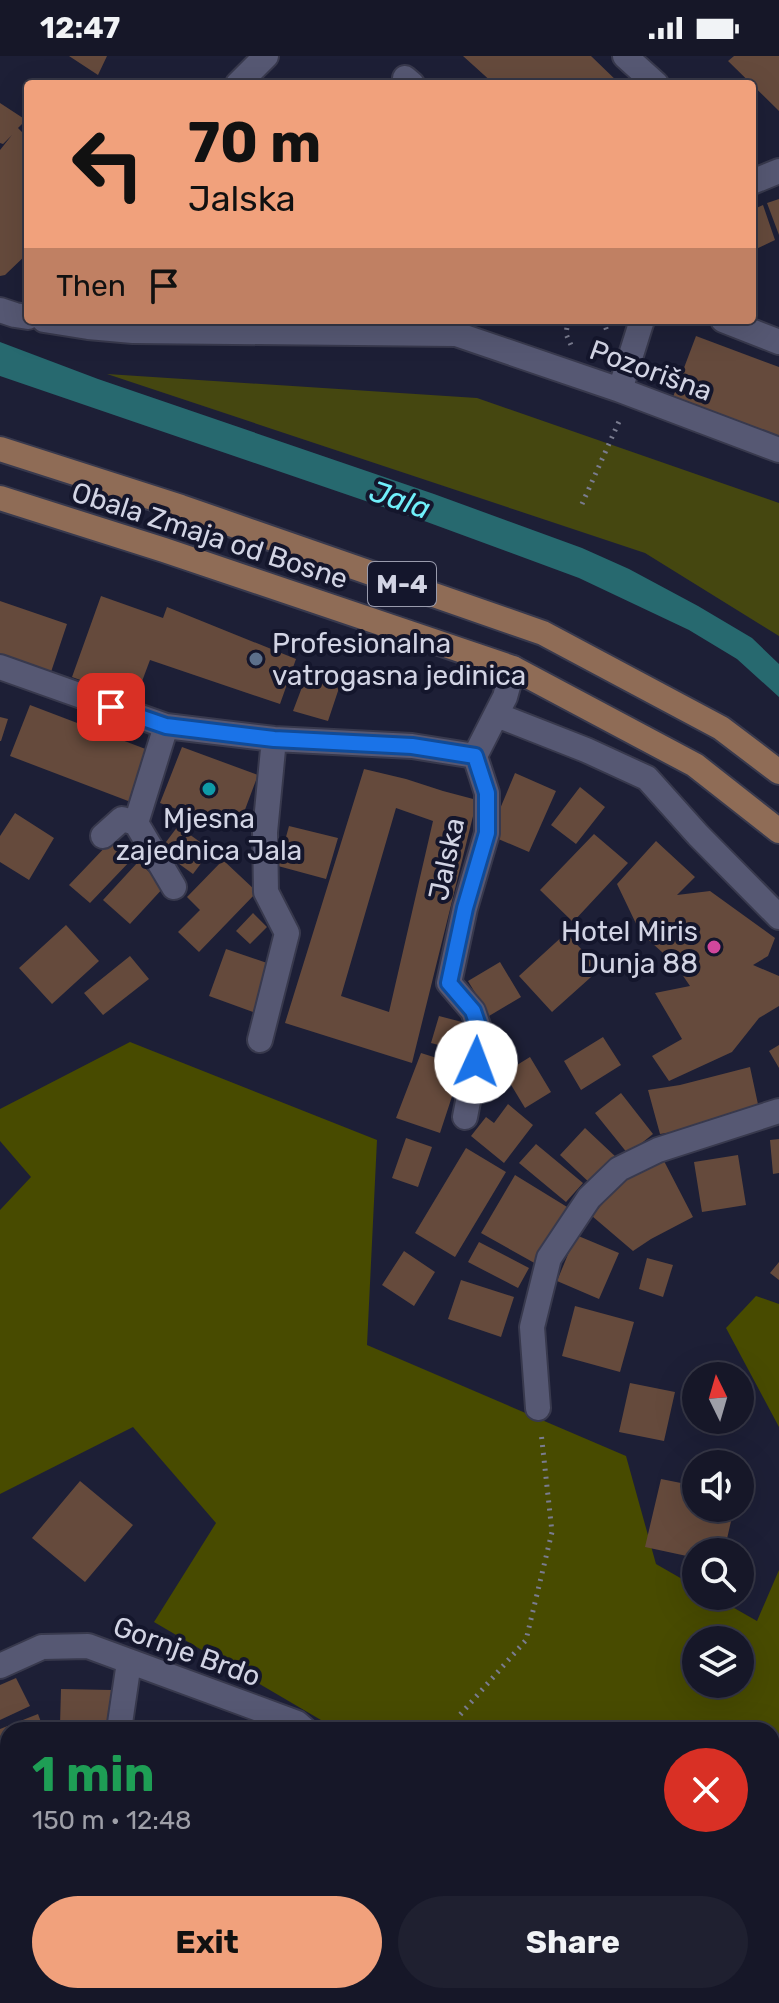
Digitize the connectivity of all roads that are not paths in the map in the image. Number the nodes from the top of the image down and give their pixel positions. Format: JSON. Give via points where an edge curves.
{"nodes":[{"id":1,"x":266,"y":56,"type":"edge"},
{"id":2,"x":625,"y":56,"type":"edge"},
{"id":3,"x":242,"y":80,"type":"edge"},
{"id":4,"x":652,"y":80,"type":"edge"},
{"id":5,"x":779,"y":171,"type":"edge"},
{"id":6,"x":756,"y":180,"type":"edge"},
{"id":7,"x":69,"y":324,"type":"edge"},
{"id":8,"x":473,"y":324,"type":"edge"},
{"id":9,"x":641,"y":324,"type":"edge"},
{"id":10,"x":733,"y":324,"type":"edge"},
{"id":11,"x":456,"y":334,"type":"junction"},
{"id":12,"x":779,"y":342,"type":"edge"},
{"id":13,"x":623,"y":398,"type":"junction"},
{"id":14,"x":0,"y":449,"type":"edge"},
{"id":15,"x":779,"y":450,"type":"edge"},
{"id":16,"x":0,"y":498,"type":"edge"},
{"id":17,"x":0,"y":667,"type":"edge"},
{"id":18,"x":513,"y":668,"type":"junction"},
{"id":19,"x":497,"y":715,"type":"junction"},
{"id":20,"x":166,"y":726,"type":"junction"},
{"id":21,"x":274,"y":739,"type":"junction"},
{"id":22,"x":475,"y":756,"type":"junction"},
{"id":23,"x":779,"y":772,"type":"edge"},
{"id":24,"x":136,"y":823,"type":"junction"},
{"id":25,"x":779,"y":831,"type":"edge"},
{"id":26,"x":103,"y":836,"type":"dead end"},
{"id":27,"x":174,"y":887,"type":"dead end"},
{"id":28,"x":779,"y":917,"type":"edge"},
{"id":29,"x":260,"y":1040,"type":"dead end"},
{"id":30,"x":779,"y":1111,"type":"edge"},
{"id":31,"x":465,"y":1117,"type":"dead end"},
{"id":32,"x":538,"y":1408,"type":"road end"},
{"id":33,"x":129,"y":1662,"type":"junction"},
{"id":34,"x":0,"y":1666,"type":"edge"},
{"id":35,"x":120,"y":1722,"type":"edge"},
{"id":36,"x":294,"y":1722,"type":"edge"}],
"edges":[{"from":1,"to":3,"type":"street"},
{"from":2,"to":4,"type":"street"},
{"from":5,"to":6,"type":"street"},
{"from":7,"to":11,"type":"street","via":[[133,331]]},
{"from":8,"to":11,"type":"street"},
{"from":9,"to":13,"type":"street"},
{"from":10,"to":12,"type":"street"},
{"from":11,"to":13,"type":"street","name":"Pozorišna"},
{"from":13,"to":15,"type":"street","name":"Pozorišna"},
{"from":14,"to":23,"type":"main road","name":"Obala Zmaja od Bosne","number":"M-4","via":[[543,633],[721,728]]},
{"from":16,"to":18,"type":"main road","name":"Obala Zmaja od Bosne","number":"M-4"},
{"from":17,"to":20,"type":"street"},
{"from":18,"to":19,"type":"street"},
{"from":18,"to":25,"type":"main road","name":"Obala Zmaja od Bosne","number":"M-4","via":[[695,765]]},
{"from":19,"to":22,"type":"street"},
{"from":19,"to":28,"type":"street","via":[[647,778]]},
{"from":20,"to":21,"type":"street"},
{"from":20,"to":24,"type":"street"},
{"from":21,"to":22,"type":"street","via":[[412,746]]},
{"from":21,"to":29,"type":"street","via":[[265,832],[266,892],[287,933]]},
{"from":22,"to":31,"type":"street","name":"Jalska","via":[[487,793],[487,833],[449,983],[473,1011],[481,1034]]},
{"from":24,"to":26,"type":"street","via":[[122,819]]},
{"from":24,"to":27,"type":"street"},
{"from":30,"to":32,"type":"street","via":[[658,1150],[619,1169],[589,1198],[549,1258],[532,1327]]},
{"from":33,"to":34,"type":"street","name":"Gornje Brdo","via":[[88,1646],[42,1647]]},
{"from":33,"to":35,"type":"street"},
{"from":33,"to":36,"type":"street","name":"Gornje Brdo"}]}
